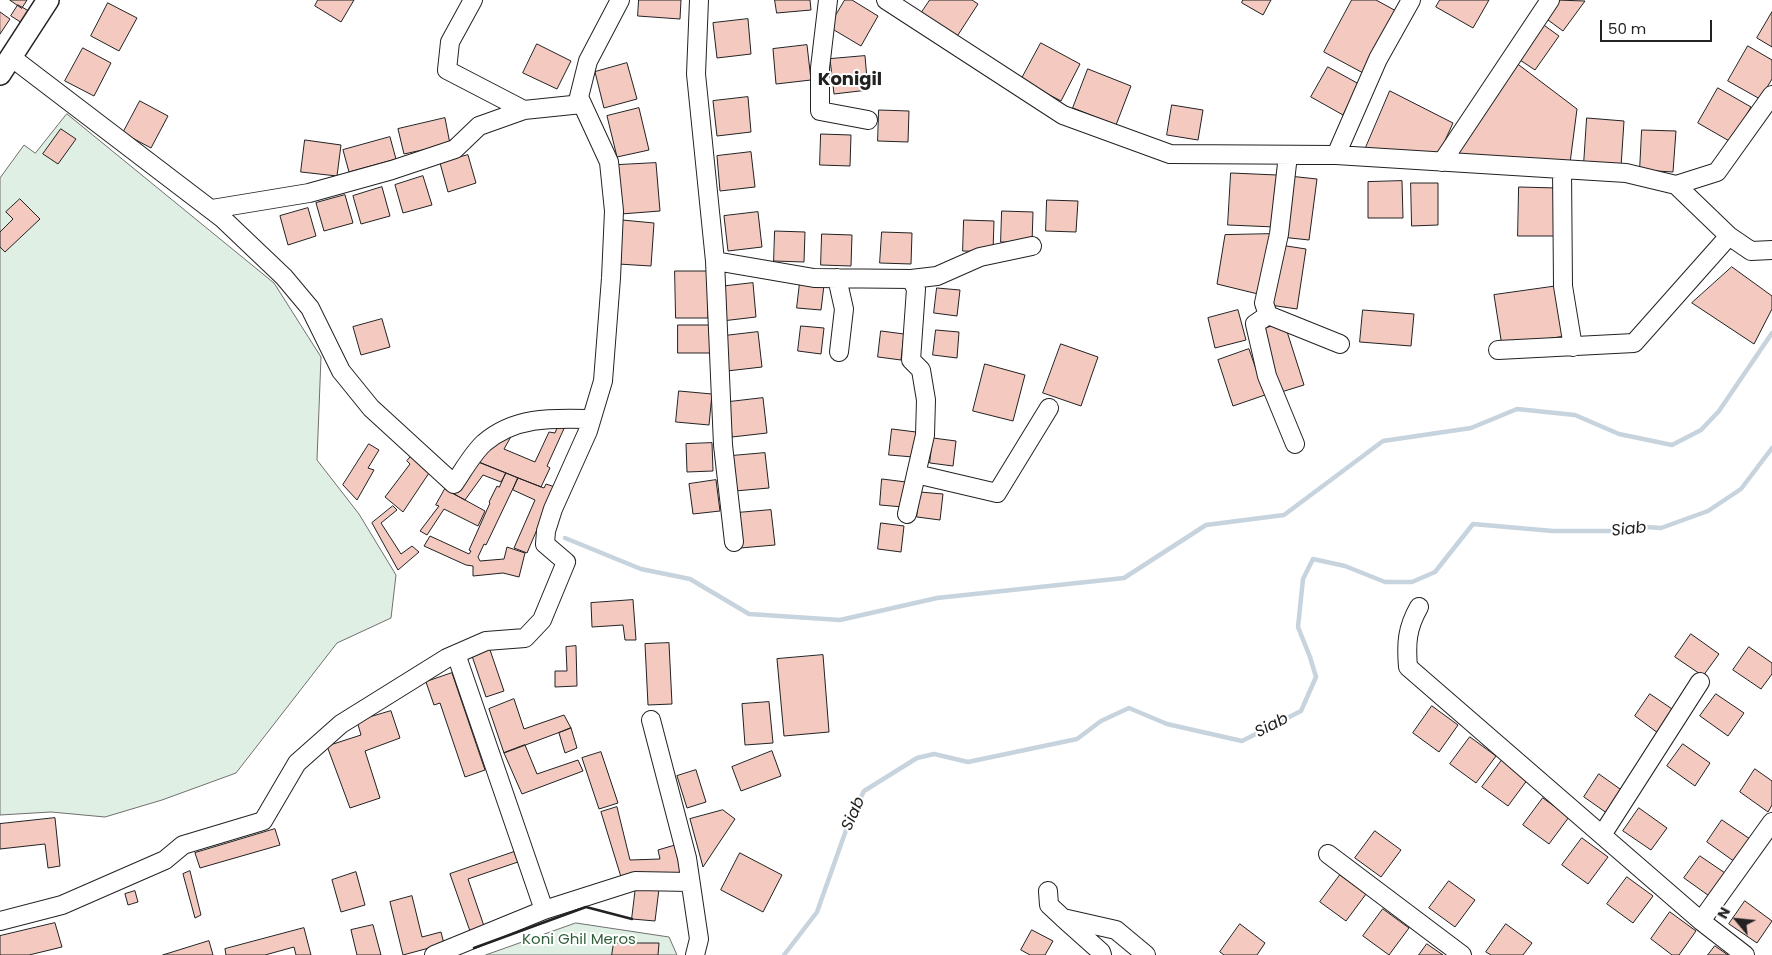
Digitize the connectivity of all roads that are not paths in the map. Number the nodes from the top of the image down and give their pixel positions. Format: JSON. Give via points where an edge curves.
{"nodes":[{"id":1,"x":48,"y":0,"type":"edge"},
{"id":2,"x":473,"y":0,"type":"edge"},
{"id":3,"x":620,"y":0,"type":"edge"},
{"id":4,"x":699,"y":0,"type":"edge"},
{"id":5,"x":828,"y":0,"type":"edge"},
{"id":6,"x":886,"y":0,"type":"edge"},
{"id":7,"x":1410,"y":0,"type":"edge"},
{"id":8,"x":1550,"y":0,"type":"edge"},
{"id":9,"x":5,"y":65,"type":"edge"},
{"id":10,"x":1772,"y":95,"type":"edge"},
{"id":11,"x":582,"y":104,"type":"junction"},
{"id":12,"x":524,"y":110,"type":"junction"},
{"id":13,"x":868,"y":120,"type":"dead end"},
{"id":14,"x":1288,"y":155,"type":"junction"},
{"id":15,"x":1336,"y":155,"type":"junction"},
{"id":16,"x":1442,"y":162,"type":"junction"},
{"id":17,"x":1562,"y":170,"type":"junction"},
{"id":18,"x":1676,"y":185,"type":"junction"},
{"id":19,"x":212,"y":209,"type":"junction"},
{"id":20,"x":1729,"y":236,"type":"junction"},
{"id":21,"x":1032,"y":246,"type":"dead end"},
{"id":22,"x":1772,"y":250,"type":"edge"},
{"id":23,"x":715,"y":261,"type":"junction"},
{"id":24,"x":837,"y":278,"type":"junction"},
{"id":25,"x":911,"y":279,"type":"junction"},
{"id":26,"x":1268,"y":315,"type":"junction"},
{"id":27,"x":1340,"y":344,"type":"dead end"},
{"id":28,"x":1573,"y":347,"type":"junction"},
{"id":29,"x":1498,"y":350,"type":"dead end"},
{"id":30,"x":839,"y":352,"type":"dead end"},
{"id":31,"x":1049,"y":408,"type":"dead end"},
{"id":32,"x":591,"y":419,"type":"junction"},
{"id":33,"x":1295,"y":444,"type":"dead end"},
{"id":34,"x":916,"y":474,"type":"junction"},
{"id":35,"x":907,"y":514,"type":"dead end"},
{"id":36,"x":734,"y":542,"type":"dead end"},
{"id":37,"x":1419,"y":607,"type":"dead end"},
{"id":38,"x":456,"y":654,"type":"junction"},
{"id":39,"x":1700,"y":682,"type":"dead end"},
{"id":40,"x":651,"y":720,"type":"dead end"},
{"id":41,"x":1772,"y":822,"type":"edge"},
{"id":42,"x":1602,"y":835,"type":"junction"},
{"id":43,"x":1328,"y":854,"type":"dead end"},
{"id":44,"x":690,"y":882,"type":"junction"},
{"id":45,"x":1048,"y":891,"type":"dead end"},
{"id":46,"x":544,"y":910,"type":"junction"},
{"id":47,"x":1062,"y":918,"type":"junction"},
{"id":48,"x":0,"y":921,"type":"edge"},
{"id":49,"x":1701,"y":922,"type":"junction"},
{"id":50,"x":434,"y":955,"type":"edge"},
{"id":51,"x":695,"y":955,"type":"edge"},
{"id":52,"x":1102,"y":955,"type":"edge"},
{"id":53,"x":1146,"y":955,"type":"edge"},
{"id":54,"x":1462,"y":955,"type":"edge"},
{"id":55,"x":1745,"y":955,"type":"edge"}],
"edges":[{"from":1,"to":9,"type":"main road"},
{"from":2,"to":12,"type":"street","via":[[450,42],[447,70]]},
{"from":3,"to":11,"type":"street","via":[[588,61],[579,97]]},
{"from":4,"to":23,"type":"street","via":[[696,74]]},
{"from":5,"to":13,"type":"street","via":[[820,68],[820,112]]},
{"from":6,"to":14,"type":"street","via":[[1063,115],[1170,154]]},
{"from":7,"to":15,"type":"street","via":[[1378,59]]},
{"from":8,"to":16,"type":"street"},
{"from":9,"to":19,"type":"street"},
{"from":10,"to":18,"type":"street","via":[[1717,172]]},
{"from":11,"to":12,"type":"street"},
{"from":11,"to":32,"type":"street","via":[[609,162],[614,211],[603,381]]},
{"from":12,"to":19,"type":"street","via":[[479,126],[455,149],[392,170],[309,193]]},
{"from":14,"to":15,"type":"street"},
{"from":14,"to":26,"type":"street","via":[[1279,234],[1264,303]]},
{"from":15,"to":16,"type":"street"},
{"from":16,"to":17,"type":"street"},
{"from":17,"to":18,"type":"street","via":[[1626,173]]},
{"from":17,"to":28,"type":"street","via":[[1563,286]]},
{"from":18,"to":20,"type":"street"},
{"from":19,"to":32,"type":"street","via":[[284,277],[310,308],[341,372],[371,408],[454,484],[483,444],[500,431],[542,418]]},
{"from":20,"to":22,"type":"street","via":[[1751,251]]},
{"from":20,"to":28,"type":"street","via":[[1634,343]]},
{"from":21,"to":25,"type":"street","via":[[980,258],[937,276]]},
{"from":23,"to":24,"type":"street","via":[[814,278]]},
{"from":23,"to":36,"type":"street","via":[[723,445]]},
{"from":24,"to":25,"type":"street"},
{"from":24,"to":30,"type":"street","via":[[844,308]]},
{"from":25,"to":34,"type":"street","via":[[916,289],[911,360],[921,370],[926,400],[925,435]]},
{"from":26,"to":27,"type":"street"},
{"from":26,"to":33,"type":"street","via":[[1255,324],[1267,376]]},
{"from":28,"to":29,"type":"street"},
{"from":31,"to":34,"type":"street","via":[[998,493]]},
{"from":32,"to":38,"type":"street","via":[[546,530],[545,544],[566,562],[542,620],[525,638],[486,640]]},
{"from":34,"to":35,"type":"street"},
{"from":37,"to":42,"type":"street","via":[[1406,640],[1408,667]]},
{"from":38,"to":46,"type":"street"},
{"from":38,"to":48,"type":"street","via":[[341,724],[298,763],[264,821],[182,846],[165,860],[62,905]]},
{"from":39,"to":42,"type":"street"},
{"from":40,"to":44,"type":"street","via":[[687,858]]},
{"from":41,"to":49,"type":"street"},
{"from":42,"to":49,"type":"street"},
{"from":43,"to":54,"type":"street"},
{"from":44,"to":46,"type":"street","via":[[635,881]]},
{"from":44,"to":51,"type":"street","via":[[699,939]]},
{"from":45,"to":47,"type":"street","via":[[1049,905]]},
{"from":46,"to":50,"type":"street"},
{"from":47,"to":52,"type":"street"},
{"from":47,"to":53,"type":"street","via":[[1116,930]]},
{"from":49,"to":55,"type":"street"}]}
